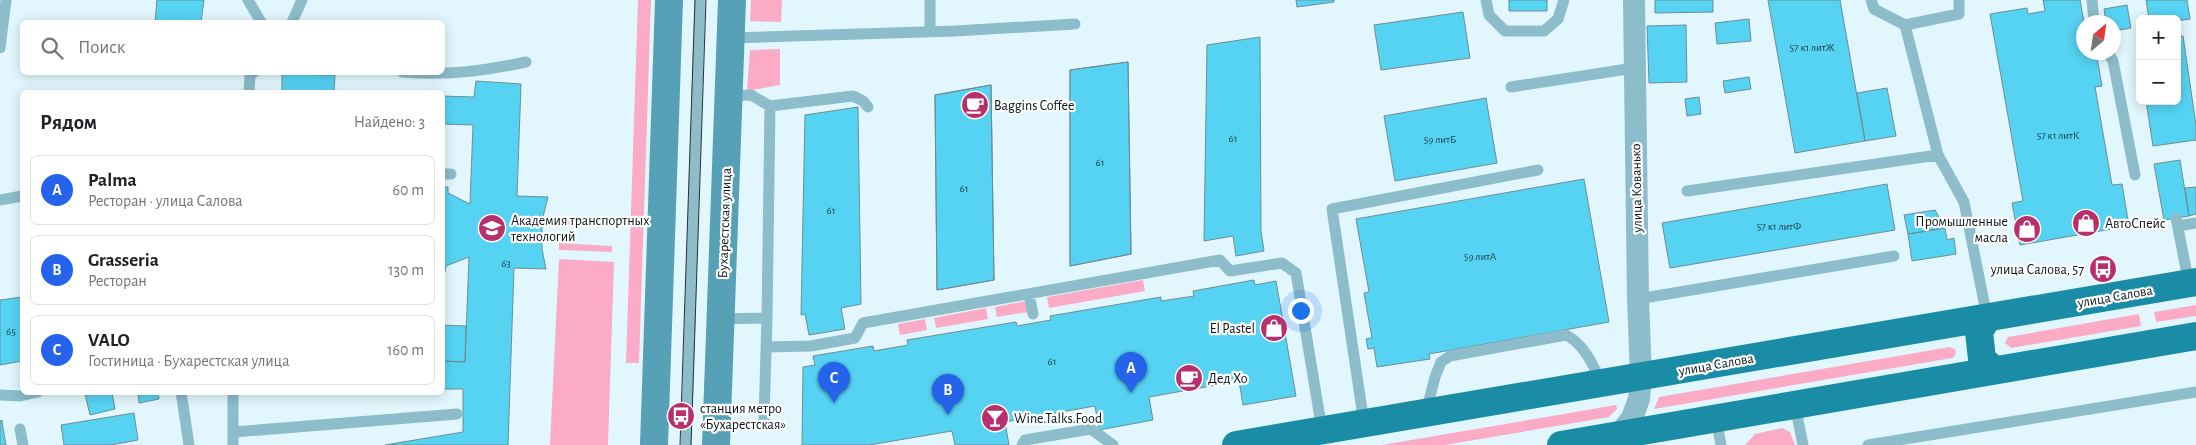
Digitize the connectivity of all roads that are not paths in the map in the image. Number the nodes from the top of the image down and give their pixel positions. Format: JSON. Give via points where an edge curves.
{"nodes":[{"id":1,"x":6,"y":0,"type":"edge"},
{"id":2,"x":248,"y":0,"type":"edge"},
{"id":3,"x":302,"y":0,"type":"edge"},
{"id":4,"x":669,"y":0,"type":"edge"},
{"id":5,"x":700,"y":0,"type":"edge"},
{"id":6,"x":732,"y":0,"type":"edge"},
{"id":7,"x":930,"y":0,"type":"edge"},
{"id":8,"x":1486,"y":0,"type":"edge"},
{"id":9,"x":1564,"y":0,"type":"edge"},
{"id":10,"x":1634,"y":0,"type":"edge"},
{"id":11,"x":1870,"y":0,"type":"edge"},
{"id":12,"x":1959,"y":0,"type":"edge"},
{"id":13,"x":2092,"y":0,"type":"edge"},
{"id":14,"x":2093,"y":15,"type":"edge"},
{"id":15,"x":260,"y":20,"type":"edge"},
{"id":16,"x":293,"y":20,"type":"edge"},
{"id":17,"x":1074,"y":24,"type":"dead end"},
{"id":18,"x":1905,"y":25,"type":"junction"},
{"id":19,"x":930,"y":31,"type":"junction"},
{"id":20,"x":731,"y":38,"type":"junction"},
{"id":21,"x":0,"y":48,"type":"edge"},
{"id":22,"x":2113,"y":60,"type":"edge"},
{"id":23,"x":526,"y":62,"type":"dead end"},
{"id":24,"x":1634,"y":68,"type":"junction"},
{"id":25,"x":445,"y":74,"type":"edge"},
{"id":26,"x":250,"y":75,"type":"edge"},
{"id":27,"x":1511,"y":87,"type":"dead end"},
{"id":28,"x":249,"y":90,"type":"edge"},
{"id":29,"x":729,"y":96,"type":"junction"},
{"id":30,"x":770,"y":106,"type":"junction"},
{"id":31,"x":868,"y":107,"type":"dead end"},
{"id":32,"x":1938,"y":154,"type":"junction"},
{"id":33,"x":1538,"y":170,"type":"dead end"},
{"id":34,"x":2135,"y":175,"type":"dead end"},
{"id":35,"x":1687,"y":191,"type":"dead end"},
{"id":36,"x":20,"y":196,"type":"edge"},
{"id":37,"x":0,"y":200,"type":"edge"},
{"id":38,"x":2196,"y":223,"type":"edge"},
{"id":39,"x":1894,"y":256,"type":"dead end"},
{"id":40,"x":2192,"y":283,"type":"edge"},
{"id":41,"x":1029,"y":294,"type":"junction"},
{"id":42,"x":1638,"y":300,"type":"junction"},
{"id":43,"x":1033,"y":314,"type":"dead end"},
{"id":44,"x":767,"y":318,"type":"junction"},
{"id":45,"x":1987,"y":318,"type":"junction"},
{"id":46,"x":720,"y":319,"type":"junction"},
{"id":47,"x":2196,"y":336,"type":"edge"},
{"id":48,"x":766,"y":347,"type":"junction"},
{"id":49,"x":1994,"y":370,"type":"junction"},
{"id":50,"x":1641,"y":376,"type":"junction"},
{"id":51,"x":1602,"y":383,"type":"junction"},
{"id":52,"x":2196,"y":392,"type":"edge"},
{"id":53,"x":0,"y":394,"type":"edge"},
{"id":54,"x":24,"y":395,"type":"edge"},
{"id":55,"x":181,"y":395,"type":"edge"},
{"id":56,"x":233,"y":395,"type":"edge"},
{"id":57,"x":1794,"y":405,"type":"junction"},
{"id":58,"x":1426,"y":413,"type":"junction"},
{"id":59,"x":457,"y":414,"type":"dead end"},
{"id":60,"x":1716,"y":418,"type":"junction"},
{"id":61,"x":764,"y":419,"type":"dead end"},
{"id":62,"x":1364,"y":423,"type":"junction"},
{"id":63,"x":20,"y":429,"type":"dead end"},
{"id":64,"x":1322,"y":430,"type":"junction"},
{"id":65,"x":234,"y":432,"type":"junction"},
{"id":66,"x":1620,"y":435,"type":"junction"},
{"id":67,"x":23,"y":445,"type":"edge"},
{"id":68,"x":188,"y":445,"type":"edge"},
{"id":69,"x":233,"y":445,"type":"edge"},
{"id":70,"x":654,"y":445,"type":"edge"},
{"id":71,"x":686,"y":445,"type":"edge"},
{"id":72,"x":716,"y":445,"type":"edge"},
{"id":73,"x":1022,"y":445,"type":"edge"},
{"id":74,"x":1113,"y":445,"type":"edge"},
{"id":75,"x":1236,"y":445,"type":"edge"},
{"id":76,"x":1561,"y":445,"type":"edge"},
{"id":77,"x":1721,"y":445,"type":"edge"},
{"id":78,"x":1803,"y":445,"type":"edge"},
{"id":79,"x":1868,"y":445,"type":"edge"}],
"edges":[{"from":1,"to":21,"type":"lane"},
{"from":2,"to":15,"type":"lane"},
{"from":3,"to":16,"type":"lane"},
{"from":4,"to":70,"type":"main road"},
{"from":5,"to":71,"type":"lane"},
{"from":6,"to":20,"type":"main road","name":"Бухарестская улица"},
{"from":7,"to":19,"type":"lane"},
{"from":8,"to":9,"type":"lane","via":[[1489,15],[1506,31],[1544,31],[1558,19]]},
{"from":10,"to":24,"type":"street","name":"улица Кованько"},
{"from":11,"to":18,"type":"lane","via":[[1874,9]]},
{"from":12,"to":18,"type":"lane","via":[[1960,14]]},
{"from":13,"to":14,"type":"lane"},
{"from":17,"to":19,"type":"lane"},
{"from":18,"to":32,"type":"lane"},
{"from":19,"to":20,"type":"lane"},
{"from":20,"to":29,"type":"main road","name":"Бухарестская улица"},
{"from":22,"to":34,"type":"lane"},
{"from":23,"to":25,"type":"lane"},
{"from":24,"to":27,"type":"lane"},
{"from":24,"to":42,"type":"street","name":"улица Кованько"},
{"from":26,"to":28,"type":"lane"},
{"from":29,"to":30,"type":"lane","via":[[751,95]]},
{"from":29,"to":46,"type":"main road","name":"Бухарестская улица"},
{"from":30,"to":31,"type":"lane","via":[[853,96],[863,100]]},
{"from":30,"to":44,"type":"lane"},
{"from":32,"to":35,"type":"lane"},
{"from":32,"to":45,"type":"lane","via":[[1964,202]]},
{"from":33,"to":62,"type":"lane","via":[[1332,209]]},
{"from":36,"to":37,"type":"lane"},
{"from":38,"to":40,"type":"lane","via":[[2177,222]]},
{"from":39,"to":42,"type":"lane"},
{"from":40,"to":45,"type":"main road","name":"улица Салова"},
{"from":41,"to":43,"type":"lane"},
{"from":41,"to":48,"type":"lane","via":[[863,323],[855,338],[812,346]]},
{"from":41,"to":64,"type":"lane","via":[[1220,260],[1230,271],[1282,262],[1296,273]]},
{"from":42,"to":50,"type":"street","name":"улица Кованько"},
{"from":44,"to":46,"type":"lane"},
{"from":44,"to":48,"type":"lane"},
{"from":45,"to":49,"type":"main road","via":[[1979,332],[1982,359]]},
{"from":45,"to":50,"type":"main road","name":"улица Салова"},
{"from":46,"to":72,"type":"main road","name":"Бухарестская улица"},
{"from":47,"to":49,"type":"main road"},
{"from":48,"to":61,"type":"lane"},
{"from":49,"to":57,"type":"main road"},
{"from":50,"to":51,"type":"main road","name":"улица Салова"},
{"from":50,"to":66,"type":"street","name":"улица Кованько","via":[[1639,398],[1632,418]]},
{"from":51,"to":58,"type":"main road","name":"улица Салова"},
{"from":51,"to":58,"type":"lane","via":[[1586,352],[1576,340],[1566,335],[1450,356],[1441,362],[1435,376]]},
{"from":52,"to":79,"type":"lane"},
{"from":53,"to":54,"type":"lane"},
{"from":55,"to":68,"type":"lane"},
{"from":56,"to":65,"type":"lane"},
{"from":57,"to":60,"type":"main road"},
{"from":57,"to":78,"type":"lane"},
{"from":58,"to":62,"type":"main road","name":"улица Салова"},
{"from":59,"to":65,"type":"lane"},
{"from":60,"to":66,"type":"main road"},
{"from":60,"to":77,"type":"lane"},
{"from":62,"to":64,"type":"main road","name":"улица Салова"},
{"from":63,"to":67,"type":"lane"},
{"from":64,"to":75,"type":"main road","name":"улица Салова"},
{"from":65,"to":69,"type":"lane"},
{"from":66,"to":76,"type":"main road"},
{"from":73,"to":74,"type":"lane","via":[[1025,440],[1091,429]]}]}
